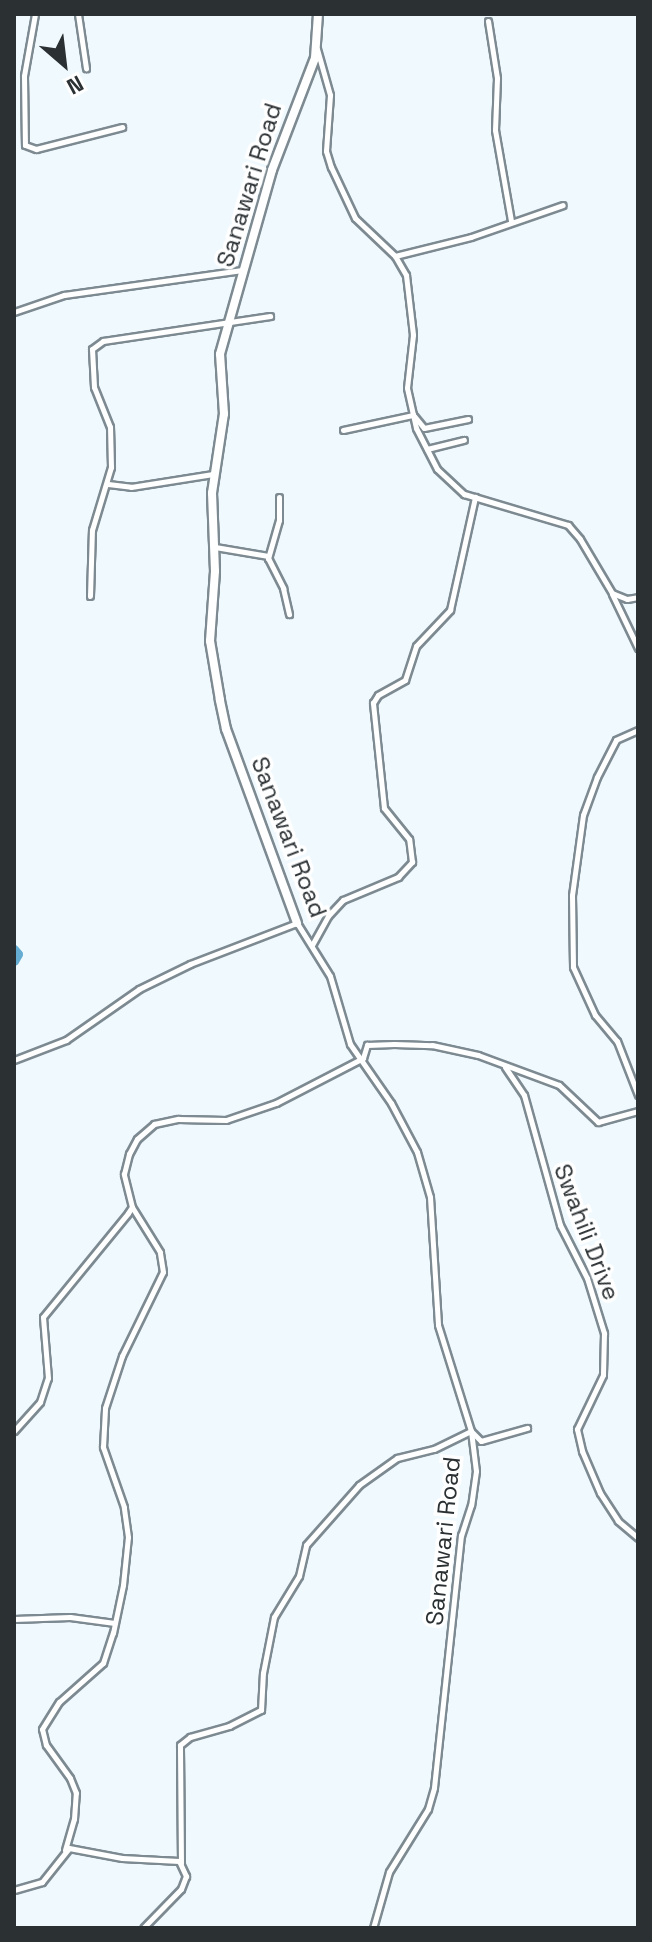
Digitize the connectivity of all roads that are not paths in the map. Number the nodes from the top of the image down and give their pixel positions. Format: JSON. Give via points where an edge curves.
{"nodes":[{"id":1,"x":35,"y":14,"type":"edge"},
{"id":2,"x":78,"y":14,"type":"edge"},
{"id":3,"x":318,"y":14,"type":"edge"},
{"id":4,"x":488,"y":21,"type":"dead end"},
{"id":5,"x":317,"y":49,"type":"junction"},
{"id":6,"x":86,"y":68,"type":"dead end"},
{"id":7,"x":122,"y":127,"type":"dead end"},
{"id":8,"x":563,"y":205,"type":"dead end"},
{"id":9,"x":511,"y":221,"type":"junction"},
{"id":10,"x":395,"y":256,"type":"junction"},
{"id":11,"x":242,"y":270,"type":"junction"},
{"id":12,"x":14,"y":312,"type":"edge"},
{"id":13,"x":270,"y":316,"type":"dead end"},
{"id":14,"x":229,"y":321,"type":"junction"},
{"id":15,"x":414,"y":416,"type":"junction"},
{"id":16,"x":468,"y":419,"type":"dead end"},
{"id":17,"x":343,"y":430,"type":"dead end"},
{"id":18,"x":464,"y":440,"type":"dead end"},
{"id":19,"x":427,"y":449,"type":"junction"},
{"id":20,"x":213,"y":474,"type":"junction"},
{"id":21,"x":108,"y":484,"type":"junction"},
{"id":22,"x":279,"y":497,"type":"dead end"},
{"id":23,"x":475,"y":497,"type":"junction"},
{"id":24,"x":215,"y":547,"type":"junction"},
{"id":25,"x":268,"y":556,"type":"junction"},
{"id":26,"x":612,"y":593,"type":"junction"},
{"id":27,"x":90,"y":596,"type":"dead end"},
{"id":28,"x":638,"y":597,"type":"edge"},
{"id":29,"x":289,"y":614,"type":"dead end"},
{"id":30,"x":638,"y":648,"type":"edge"},
{"id":31,"x":638,"y":730,"type":"edge"},
{"id":32,"x":297,"y":923,"type":"junction"},
{"id":33,"x":312,"y":945,"type":"junction"},
{"id":34,"x":363,"y":1058,"type":"junction"},
{"id":35,"x":14,"y":1060,"type":"edge"},
{"id":36,"x":505,"y":1066,"type":"junction"},
{"id":37,"x":638,"y":1095,"type":"edge"},
{"id":38,"x":638,"y":1111,"type":"edge"},
{"id":39,"x":132,"y":1207,"type":"junction"},
{"id":40,"x":527,"y":1428,"type":"dead end"},
{"id":41,"x":14,"y":1431,"type":"edge"},
{"id":42,"x":471,"y":1431,"type":"junction"},
{"id":43,"x":638,"y":1538,"type":"edge"},
{"id":44,"x":14,"y":1619,"type":"edge"},
{"id":45,"x":115,"y":1623,"type":"junction"},
{"id":46,"x":65,"y":1850,"type":"junction"},
{"id":47,"x":181,"y":1863,"type":"junction"},
{"id":48,"x":14,"y":1890,"type":"edge"},
{"id":49,"x":143,"y":1928,"type":"edge"},
{"id":50,"x":373,"y":1928,"type":"edge"}],
"edges":[{"from":1,"to":7,"type":"street","via":[[19,115],[23,140],[31,149]]},
{"from":2,"to":6,"type":"street"},
{"from":3,"to":5,"type":"street","name":"Sanawari Road"},
{"from":4,"to":9,"type":"street","via":[[497,78],[495,130]]},
{"from":5,"to":10,"type":"street","via":[[330,95],[326,151],[331,167],[355,218]]},
{"from":5,"to":11,"type":"street","name":"Sanawari Road"},
{"from":8,"to":9,"type":"street"},
{"from":9,"to":10,"type":"street"},
{"from":10,"to":15,"type":"street","via":[[406,275],[411,303],[407,380]]},
{"from":11,"to":12,"type":"street","via":[[64,295]]},
{"from":11,"to":14,"type":"street","name":"Sanawari Road"},
{"from":13,"to":14,"type":"street"},
{"from":14,"to":20,"type":"street","name":"Sanawari Road","via":[[220,354],[224,414]]},
{"from":14,"to":21,"type":"street","via":[[95,346],[90,355],[94,387],[110,433]]},
{"from":15,"to":16,"type":"street","via":[[424,428]]},
{"from":15,"to":17,"type":"street"},
{"from":15,"to":19,"type":"street"},
{"from":18,"to":19,"type":"street"},
{"from":19,"to":23,"type":"street","via":[[437,469],[464,494]]},
{"from":20,"to":21,"type":"street","via":[[131,487]]},
{"from":20,"to":24,"type":"street","name":"Sanawari Road"},
{"from":21,"to":27,"type":"street","via":[[92,530]]},
{"from":22,"to":25,"type":"street","via":[[279,520]]},
{"from":23,"to":26,"type":"street","via":[[568,525]]},
{"from":23,"to":33,"type":"street","via":[[450,610],[415,649],[405,680],[374,701],[384,808],[409,839],[412,862],[398,877],[337,905]]},
{"from":24,"to":25,"type":"street"},
{"from":24,"to":32,"type":"street","name":"Sanawari Road","via":[[210,641],[226,729]]},
{"from":25,"to":29,"type":"street"},
{"from":26,"to":28,"type":"street"},
{"from":26,"to":30,"type":"street"},
{"from":31,"to":37,"type":"street","via":[[616,740],[597,777],[583,815],[572,895],[573,967],[595,1015],[617,1041]]},
{"from":32,"to":33,"type":"street","name":"Sanawari Road"},
{"from":32,"to":35,"type":"street","via":[[190,964],[139,989],[66,1040]]},
{"from":33,"to":34,"type":"street","name":"Sanawari Road","via":[[330,976],[350,1044]]},
{"from":34,"to":36,"type":"street","via":[[367,1045],[432,1045]]},
{"from":34,"to":39,"type":"street","via":[[276,1103],[226,1120],[154,1124],[129,1154],[124,1183]]},
{"from":34,"to":42,"type":"street","name":"Sanawari Road","via":[[428,1180],[438,1325]]},
{"from":36,"to":38,"type":"street","via":[[559,1085],[598,1122]]},
{"from":36,"to":43,"type":"street","name":"Swahili Drive","via":[[524,1095],[560,1225],[587,1278],[604,1333],[603,1375],[577,1429],[582,1451],[618,1521]]},
{"from":39,"to":41,"type":"street","via":[[43,1317],[46,1386],[35,1410]]},
{"from":39,"to":45,"type":"street","via":[[164,1265],[162,1279],[122,1356],[105,1408],[102,1440],[128,1537]]},
{"from":40,"to":42,"type":"street","via":[[481,1441]]},
{"from":42,"to":47,"type":"street","via":[[381,1467],[306,1545],[299,1576],[274,1617],[261,1710],[180,1745]]},
{"from":42,"to":50,"type":"street","name":"Sanawari Road","via":[[476,1471],[461,1535],[434,1788],[428,1809],[389,1872]]},
{"from":44,"to":45,"type":"street","via":[[70,1617]]},
{"from":45,"to":46,"type":"street","via":[[103,1663],[59,1702],[42,1729],[76,1793]]},
{"from":46,"to":47,"type":"street"},
{"from":46,"to":48,"type":"street","via":[[48,1878]]},
{"from":47,"to":49,"type":"street","via":[[186,1876],[181,1889]]}]}
